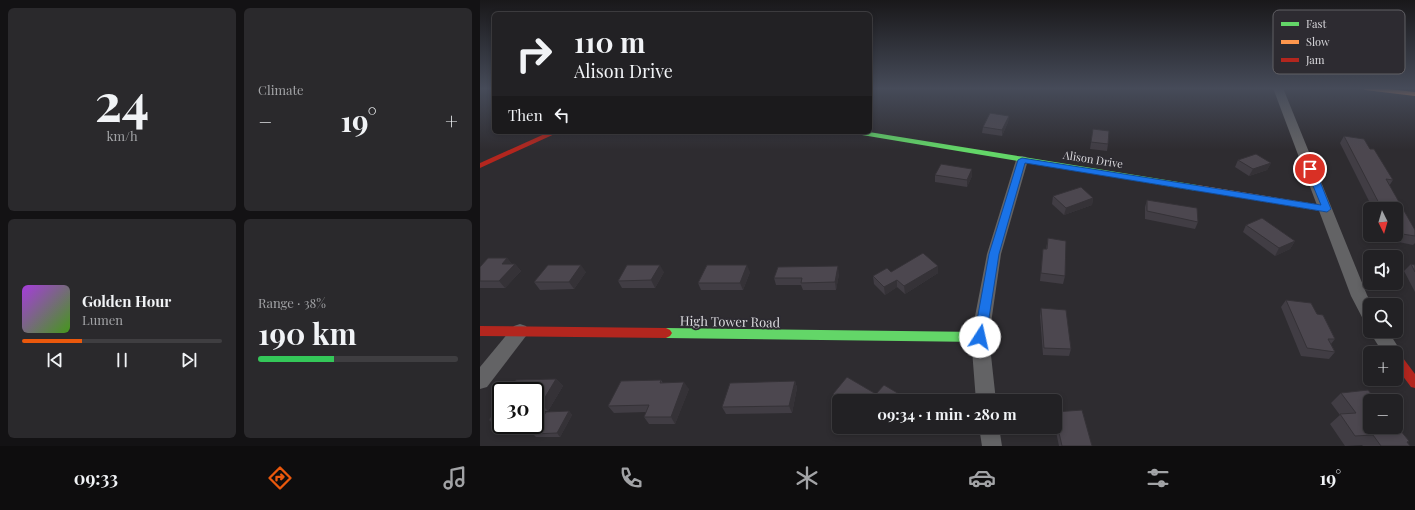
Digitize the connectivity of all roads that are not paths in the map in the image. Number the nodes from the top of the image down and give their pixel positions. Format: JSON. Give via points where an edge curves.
{"nodes":[{"id":1,"x":1286,"y":109,"type":"edge"},
{"id":2,"x":551,"y":134,"type":"edge"},
{"id":3,"x":868,"y":134,"type":"edge"},
{"id":4,"x":1022,"y":160,"type":"junction"},
{"id":5,"x":480,"y":166,"type":"edge"},
{"id":6,"x":1327,"y":209,"type":"junction"},
{"id":7,"x":1363,"y":302,"type":"edge"},
{"id":8,"x":480,"y":331,"type":"edge"},
{"id":9,"x":520,"y":331,"type":"junction"},
{"id":10,"x":980,"y":337,"type":"junction"},
{"id":11,"x":1403,"y":367,"type":"edge"},
{"id":12,"x":480,"y":381,"type":"edge"},
{"id":13,"x":1415,"y":383,"type":"edge"},
{"id":14,"x":985,"y":394,"type":"edge"},
{"id":15,"x":990,"y":434,"type":"edge"},
{"id":16,"x":992,"y":446,"type":"edge"}],
"edges":[{"from":1,"to":6,"type":"street"},
{"from":2,"to":5,"type":"street"},
{"from":3,"to":4,"type":"street","name":"Alison Drive"},
{"from":4,"to":6,"type":"street","name":"Alison Drive"},
{"from":4,"to":10,"type":"street","via":[[994,254]]},
{"from":6,"to":7,"type":"street"},
{"from":8,"to":9,"type":"street","name":"High Tower Road"},
{"from":9,"to":10,"type":"street","name":"High Tower Road"},
{"from":9,"to":12,"type":"street"},
{"from":10,"to":14,"type":"street"},
{"from":11,"to":13,"type":"street"},
{"from":15,"to":16,"type":"street"}]}
